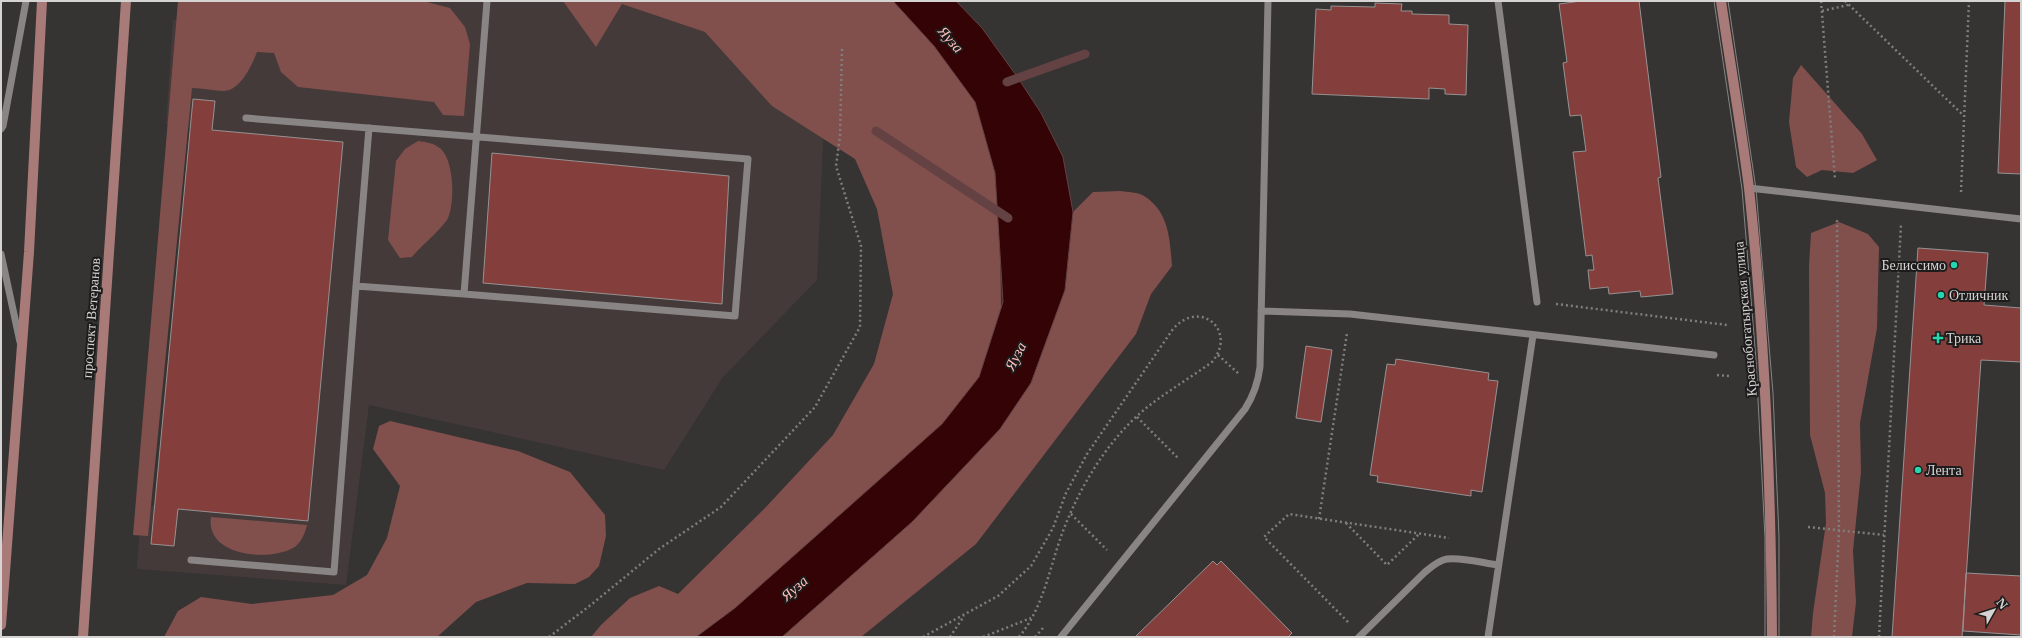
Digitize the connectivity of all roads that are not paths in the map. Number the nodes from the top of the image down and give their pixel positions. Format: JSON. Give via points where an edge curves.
{"nodes":[{"id":1,"x":26,"y":1,"type":"edge"},
{"id":2,"x":42,"y":1,"type":"edge"},
{"id":3,"x":126,"y":1,"type":"edge"},
{"id":4,"x":487,"y":1,"type":"edge"},
{"id":5,"x":1268,"y":1,"type":"edge"},
{"id":6,"x":1498,"y":1,"type":"edge"},
{"id":7,"x":1722,"y":1,"type":"edge"},
{"id":8,"x":246,"y":118,"type":"dead end"},
{"id":9,"x":369,"y":128,"type":"junction"},
{"id":10,"x":1,"y":129,"type":"edge"},
{"id":11,"x":476,"y":137,"type":"junction"},
{"id":12,"x":1748,"y":188,"type":"junction"},
{"id":13,"x":2021,"y":219,"type":"edge"},
{"id":14,"x":1,"y":254,"type":"edge"},
{"id":15,"x":356,"y":286,"type":"junction"},
{"id":16,"x":464,"y":294,"type":"junction"},
{"id":17,"x":1537,"y":302,"type":"road end"},
{"id":18,"x":1261,"y":311,"type":"junction"},
{"id":19,"x":1533,"y":335,"type":"junction"},
{"id":20,"x":21,"y":347,"type":"junction"},
{"id":21,"x":1714,"y":355,"type":"dead end"},
{"id":22,"x":191,"y":560,"type":"dead end"},
{"id":23,"x":1498,"y":565,"type":"junction"},
{"id":24,"x":1,"y":625,"type":"edge"},
{"id":25,"x":1360,"y":636,"type":"edge"},
{"id":26,"x":83,"y":637,"type":"edge"},
{"id":27,"x":1061,"y":637,"type":"edge"},
{"id":28,"x":1488,"y":637,"type":"edge"},
{"id":29,"x":1772,"y":637,"type":"edge"}],
"edges":[{"from":1,"to":10,"type":"street"},
{"from":2,"to":20,"type":"main road","via":[[29,252]]},
{"from":3,"to":26,"type":"main road","name":"проспект Ветеранов"},
{"from":4,"to":11,"type":"street"},
{"from":5,"to":18,"type":"street"},
{"from":6,"to":17,"type":"street"},
{"from":7,"to":12,"type":"main road","name":"Краснобогатырская улица"},
{"from":8,"to":9,"type":"street"},
{"from":9,"to":11,"type":"street"},
{"from":9,"to":15,"type":"street"},
{"from":11,"to":16,"type":"street"},
{"from":11,"to":16,"type":"street","via":[[748,160],[735,316]]},
{"from":12,"to":13,"type":"street"},
{"from":12,"to":29,"type":"main road","name":"Краснобогатырская улица","via":[[1766,401]]},
{"from":14,"to":20,"type":"street"},
{"from":15,"to":16,"type":"street"},
{"from":15,"to":22,"type":"street","via":[[334,572]]},
{"from":18,"to":19,"type":"street","via":[[1350,314]]},
{"from":18,"to":27,"type":"street","via":[[1260,367],[1253,396]]},
{"from":19,"to":21,"type":"street"},
{"from":19,"to":23,"type":"street"},
{"from":20,"to":24,"type":"main road"},
{"from":23,"to":25,"type":"street","via":[[1460,559],[1446,559],[1437,563]]},
{"from":23,"to":28,"type":"street"}]}
